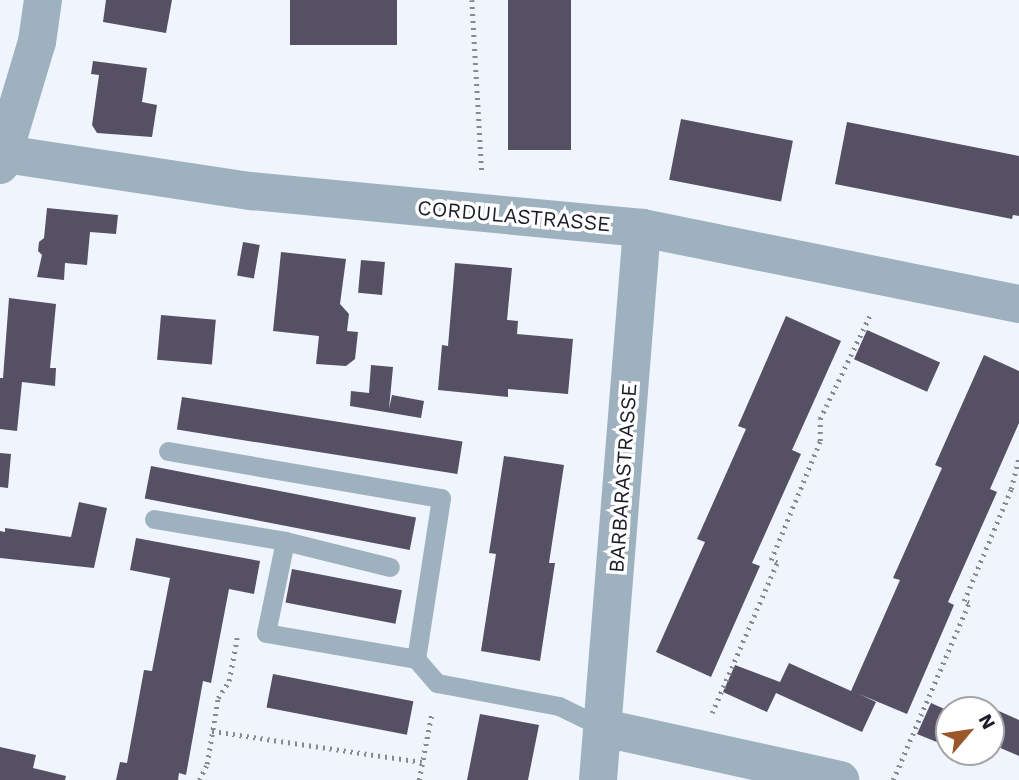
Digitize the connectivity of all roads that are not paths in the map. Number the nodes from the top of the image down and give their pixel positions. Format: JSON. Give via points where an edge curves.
{"nodes":[{"id":1,"x":43,"y":0,"type":"edge"},
{"id":2,"x":3,"y":160,"type":"edge"},
{"id":3,"x":642,"y":228,"type":"junction"},
{"id":4,"x":1019,"y":304,"type":"edge"},
{"id":5,"x":168,"y":451,"type":"dead end"},
{"id":6,"x":154,"y":519,"type":"dead end"},
{"id":7,"x":285,"y":541,"type":"junction"},
{"id":8,"x":390,"y":567,"type":"dead end"},
{"id":9,"x":416,"y":659,"type":"junction"},
{"id":10,"x":604,"y":729,"type":"junction"},
{"id":11,"x":598,"y":780,"type":"edge"},
{"id":12,"x":840,"y":780,"type":"edge"}],
"edges":[{"from":1,"to":2,"type":"street","via":[[37,42]]},
{"from":2,"to":3,"type":"street","name":"CORDULASTRASSE","via":[[251,191]]},
{"from":3,"to":4,"type":"street","name":"CORDULASTRASSE"},
{"from":3,"to":10,"type":"street","name":"BARBARASTRASSE"},
{"from":5,"to":9,"type":"lane","via":[[440,498]]},
{"from":6,"to":7,"type":"lane"},
{"from":7,"to":8,"type":"lane"},
{"from":7,"to":9,"type":"lane","via":[[266,633]]},
{"from":9,"to":10,"type":"lane","via":[[437,683],[559,706]]},
{"from":10,"to":11,"type":"street","name":"BARBARASTRASSE"},
{"from":10,"to":12,"type":"street"}]}
